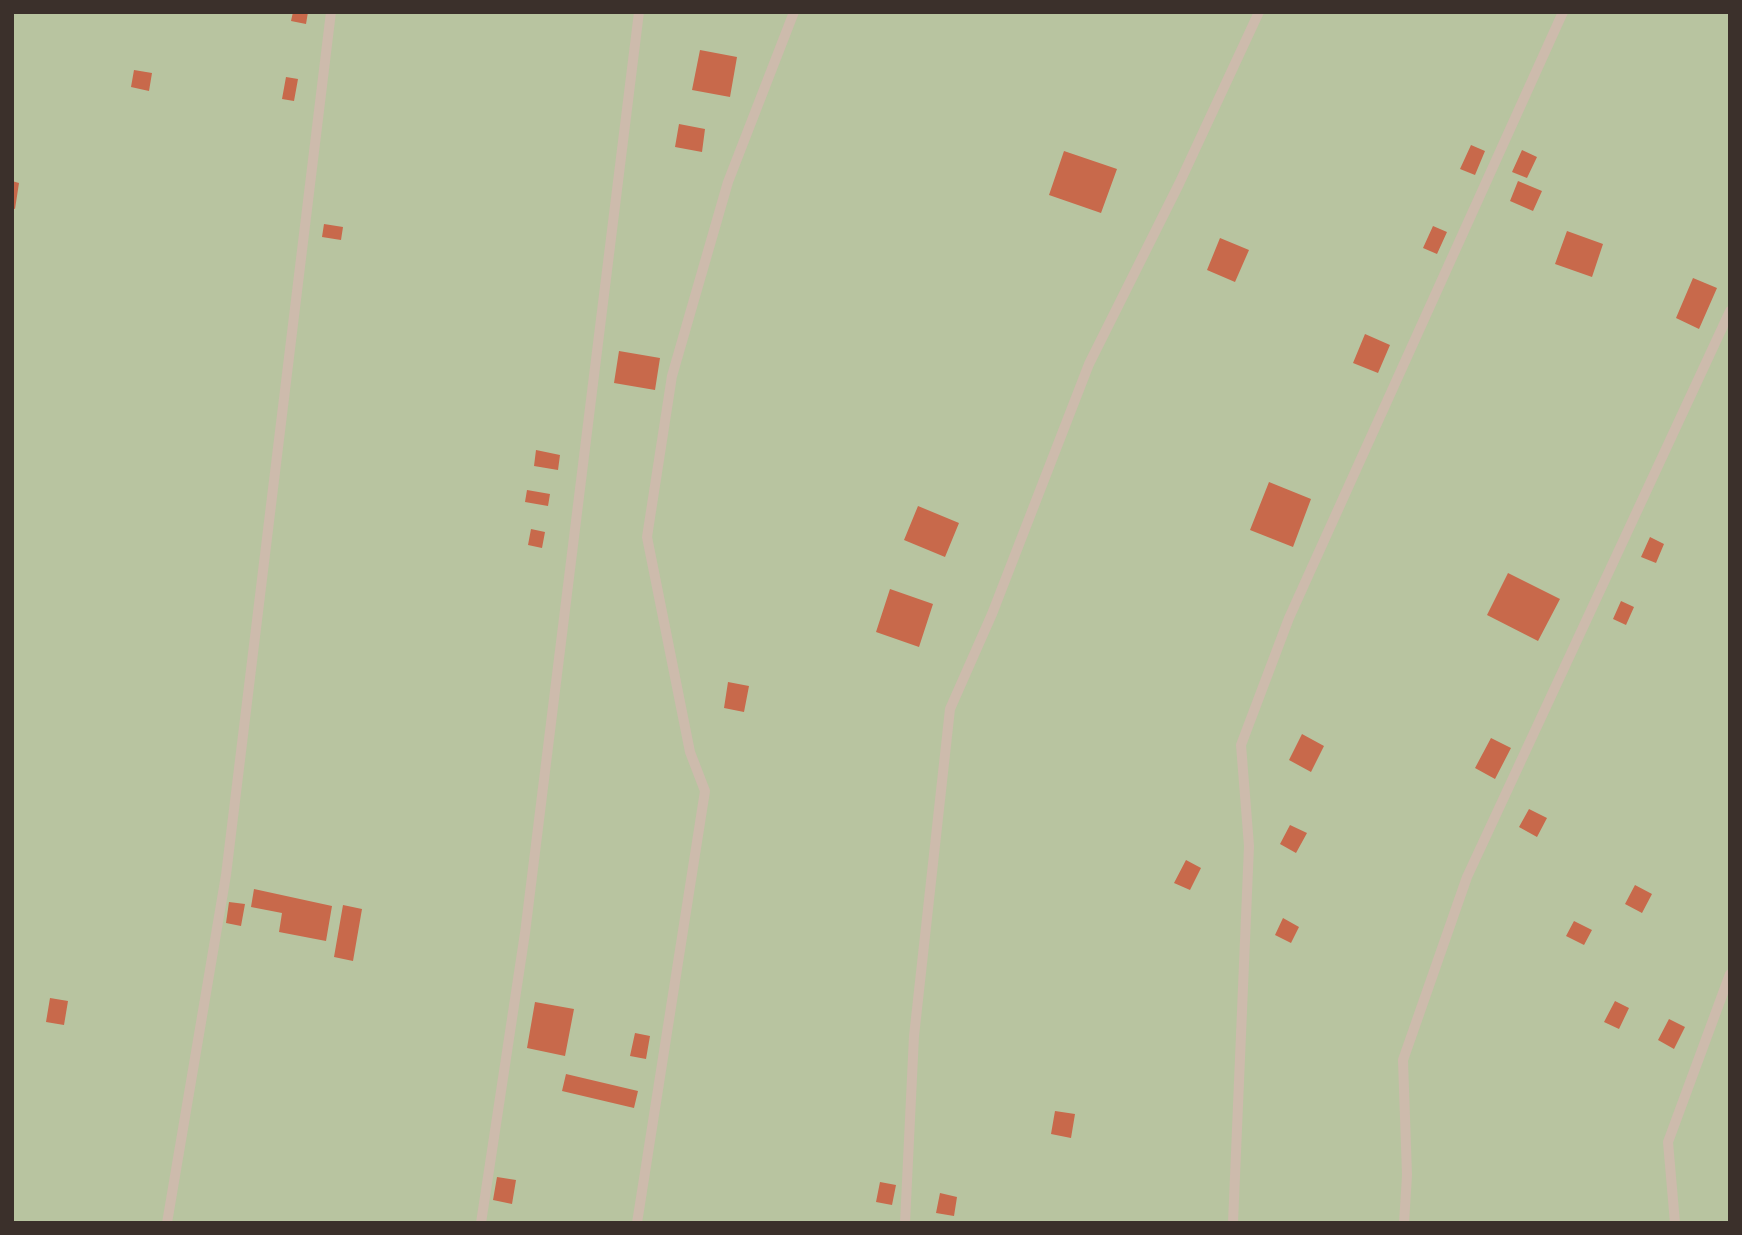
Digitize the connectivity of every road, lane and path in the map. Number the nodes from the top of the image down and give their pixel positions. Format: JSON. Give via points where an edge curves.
{"nodes":[{"id":1,"x":331,"y":12,"type":"edge"},
{"id":2,"x":639,"y":12,"type":"edge"},
{"id":3,"x":794,"y":12,"type":"edge"},
{"id":4,"x":1259,"y":12,"type":"edge"},
{"id":5,"x":1563,"y":12,"type":"edge"},
{"id":6,"x":1730,"y":311,"type":"edge"},
{"id":7,"x":1730,"y":974,"type":"edge"},
{"id":8,"x":167,"y":1223,"type":"edge"},
{"id":9,"x":481,"y":1223,"type":"edge"},
{"id":10,"x":637,"y":1223,"type":"edge"},
{"id":11,"x":905,"y":1223,"type":"edge"},
{"id":12,"x":1233,"y":1223,"type":"edge"},
{"id":13,"x":1404,"y":1223,"type":"edge"},
{"id":14,"x":1675,"y":1223,"type":"edge"}],
"edges":[{"from":1,"to":8,"type":"lane","via":[[226,875]]},
{"from":2,"to":9,"type":"lane","via":[[526,933]]},
{"from":3,"to":10,"type":"lane","via":[[728,182],[672,376],[646,537],[690,752],[705,791]]},
{"from":4,"to":11,"type":"lane","via":[[1089,365],[950,709],[914,1036]]},
{"from":5,"to":12,"type":"lane","via":[[1289,618],[1241,745],[1249,846]]},
{"from":6,"to":13,"type":"lane","via":[[1462,890],[1403,1060]]},
{"from":7,"to":14,"type":"lane","via":[[1668,1142]]}]}
